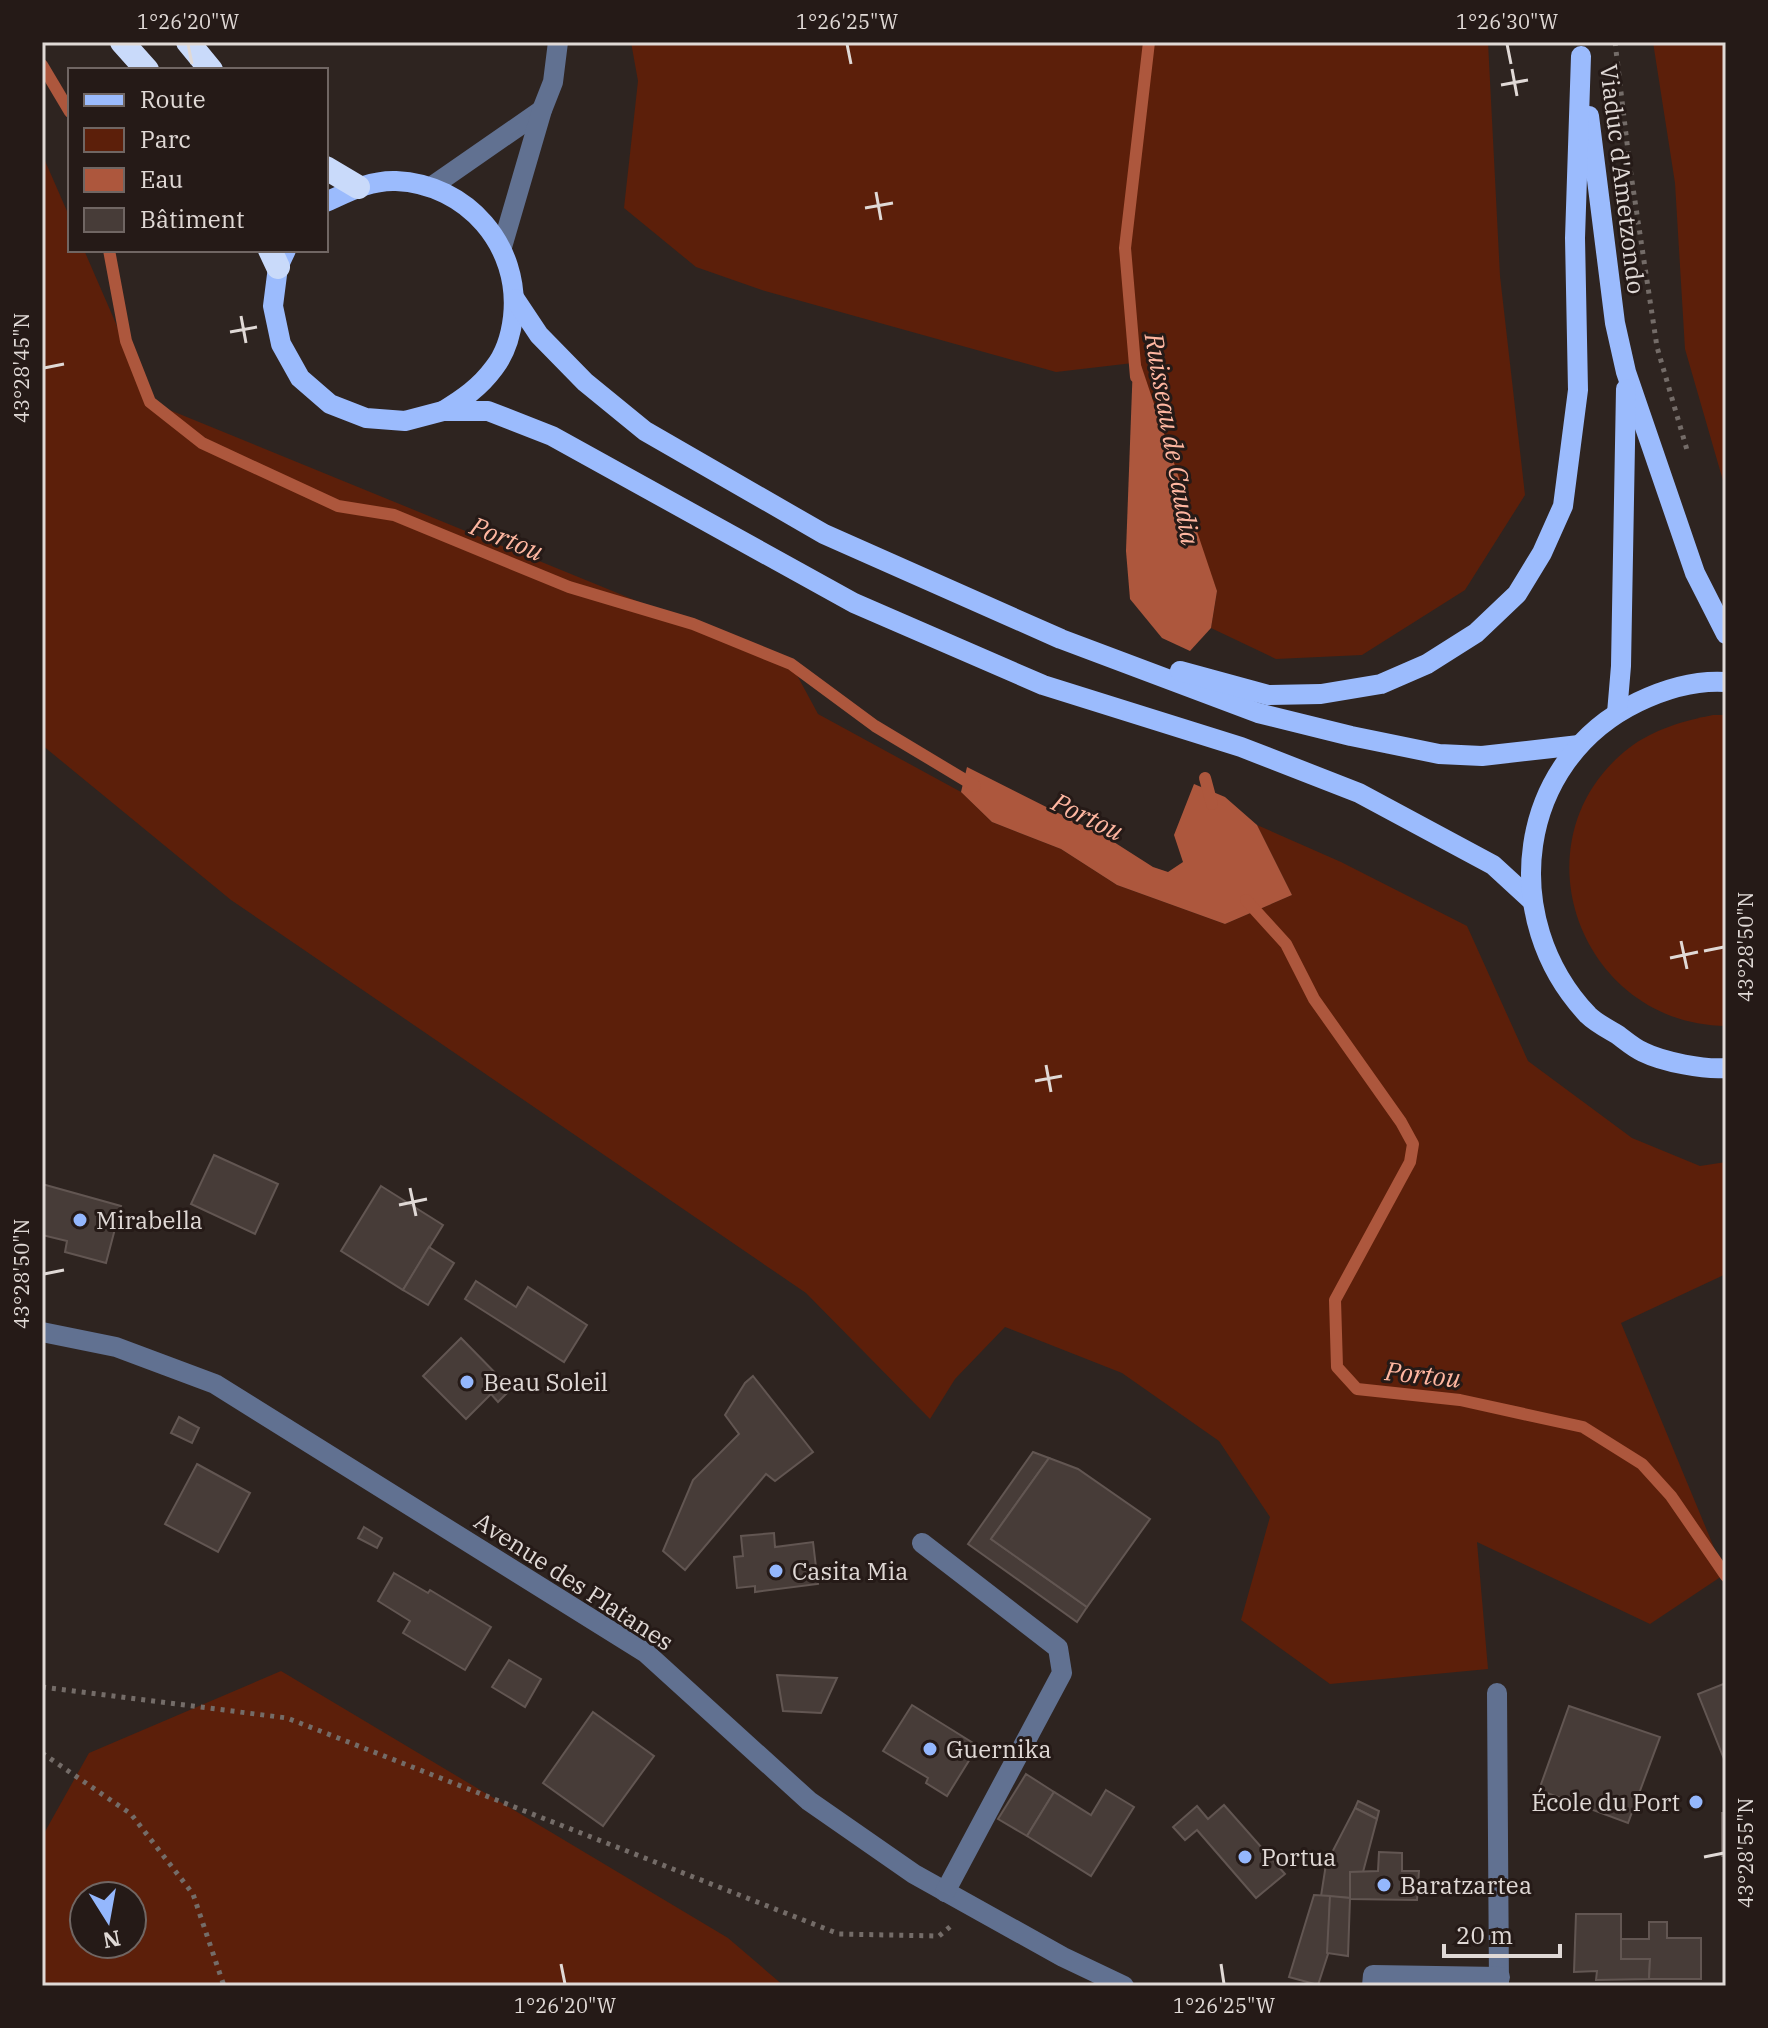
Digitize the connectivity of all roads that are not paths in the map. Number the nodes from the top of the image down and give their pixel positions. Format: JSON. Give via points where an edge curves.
{"nodes":[{"id":1,"x":122,"y":42,"type":"edge"},
{"id":2,"x":188,"y":42,"type":"edge"},
{"id":3,"x":558,"y":42,"type":"edge"},
{"id":4,"x":1580,"y":49,"type":"edge"},
{"id":5,"x":145,"y":68,"type":"edge"},
{"id":6,"x":209,"y":68,"type":"edge"},
{"id":7,"x":542,"y":110,"type":"junction"},
{"id":8,"x":328,"y":169,"type":"edge"},
{"id":9,"x":358,"y":187,"type":"junction"},
{"id":10,"x":431,"y":187,"type":"junction"},
{"id":11,"x":328,"y":201,"type":"edge"},
{"id":12,"x":502,"y":247,"type":"junction"},
{"id":13,"x":278,"y":256,"type":"edge"},
{"id":14,"x":515,"y":299,"type":"junction"},
{"id":15,"x":1626,"y":372,"type":"junction"},
{"id":16,"x":443,"y":411,"type":"junction"},
{"id":17,"x":1726,"y":634,"type":"edge"},
{"id":18,"x":1061,"y":639,"type":"junction"},
{"id":19,"x":1726,"y":682,"type":"edge"},
{"id":20,"x":1617,"y":713,"type":"junction"},
{"id":21,"x":1579,"y":745,"type":"junction"},
{"id":22,"x":1530,"y":899,"type":"junction"},
{"id":23,"x":1726,"y":1068,"type":"edge"},
{"id":24,"x":42,"y":1332,"type":"edge"},
{"id":25,"x":922,"y":1543,"type":"dead end"},
{"id":26,"x":1497,"y":1693,"type":"dead end"},
{"id":27,"x":945,"y":1892,"type":"junction"},
{"id":28,"x":1500,"y":1982,"type":"edge"},
{"id":29,"x":1124,"y":1986,"type":"edge"},
{"id":30,"x":1372,"y":1986,"type":"edge"}],
"edges":[{"from":1,"to":5,"type":"highway"},
{"from":2,"to":6,"type":"highway"},
{"from":3,"to":7,"type":"street","via":[[553,82]]},
{"from":4,"to":15,"type":"main road","name":"Viaduc d'Ametzondo"},
{"from":4,"to":18,"type":"main road","via":[[1578,390],[1563,506],[1517,594],[1476,633],[1427,664],[1381,684],[1321,694],[1268,695]]},
{"from":7,"to":10,"type":"street"},
{"from":7,"to":12,"type":"street"},
{"from":8,"to":9,"type":"highway"},
{"from":9,"to":10,"type":"main road","via":[[394,181]]},
{"from":9,"to":11,"type":"main road"},
{"from":10,"to":12,"type":"main road","via":[[484,221]]},
{"from":12,"to":14,"type":"main road"},
{"from":13,"to":16,"type":"main road","via":[[273,306],[281,344],[300,378],[330,404],[366,418],[405,421]]},
{"from":14,"to":16,"type":"main road","via":[[511,334],[496,366],[473,392]]},
{"from":14,"to":18,"type":"main road","via":[[539,335],[585,382],[645,431],[824,534]]},
{"from":15,"to":17,"type":"main road","via":[[1695,573]]},
{"from":15,"to":20,"type":"main road"},
{"from":16,"to":22,"type":"main road","via":[[488,411],[552,436],[854,603],[1043,685],[1241,747],[1359,793],[1493,865]]},
{"from":18,"to":21,"type":"main road","via":[[1258,713],[1351,736],[1439,754],[1482,756]]},
{"from":19,"to":20,"type":"main road","via":[[1662,691]]},
{"from":20,"to":21,"type":"main road"},
{"from":21,"to":22,"type":"main road","via":[[1548,791],[1532,843]]},
{"from":22,"to":23,"type":"main road","via":[[1550,962],[1589,1016],[1645,1053],[1710,1070]]},
{"from":24,"to":27,"type":"street","name":"Avenue des Platanes","via":[[116,1347],[215,1384],[646,1653],[809,1801]]},
{"from":25,"to":27,"type":"street","via":[[1058,1648],[1062,1673]]},
{"from":26,"to":28,"type":"street"},
{"from":27,"to":29,"type":"street","name":"Avenue des Platanes"},
{"from":28,"to":30,"type":"street","via":[[1373,1975]]}]}
